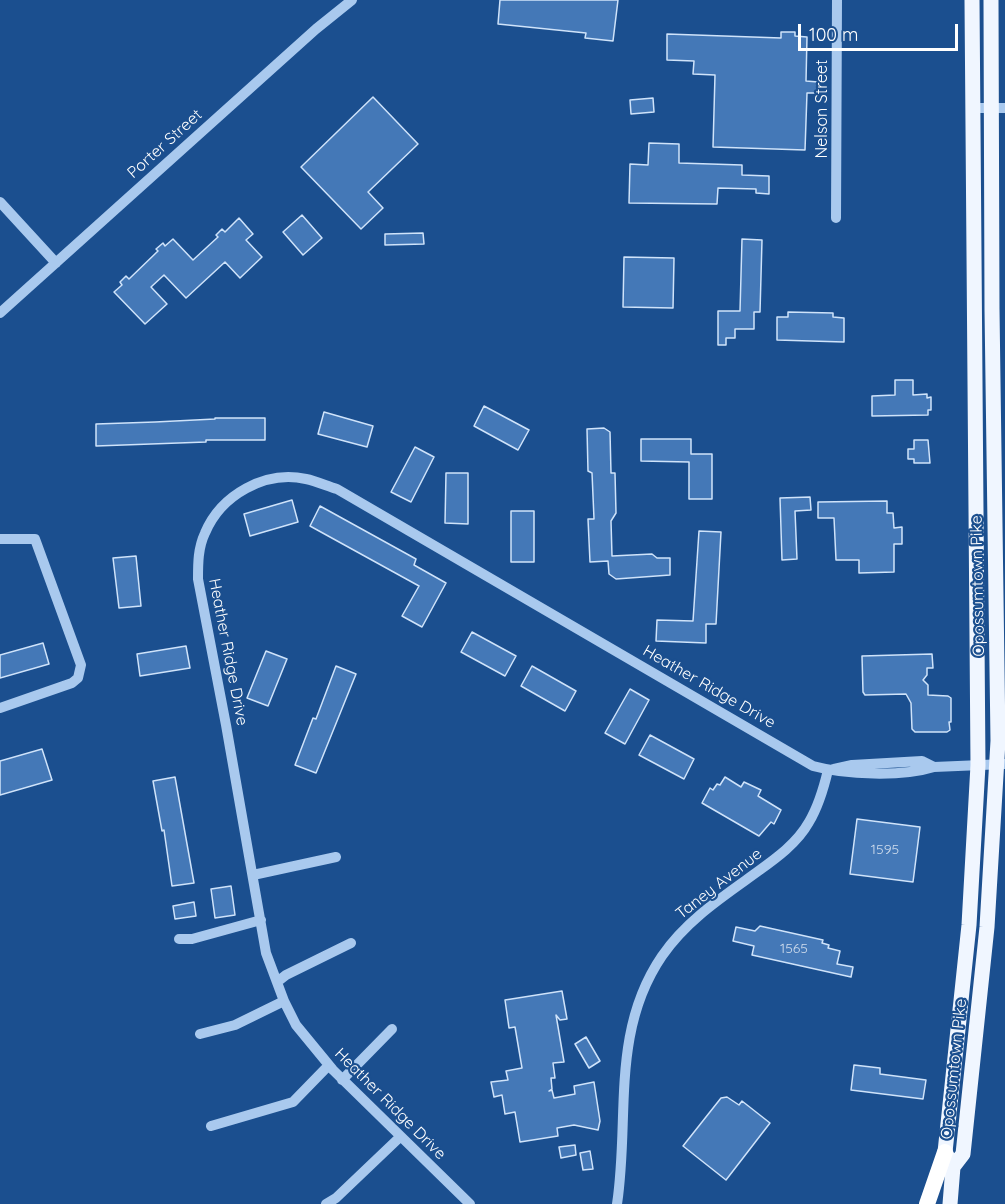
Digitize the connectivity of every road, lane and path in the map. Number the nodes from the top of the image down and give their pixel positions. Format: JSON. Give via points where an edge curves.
{"nodes":[{"id":1,"x":352,"y":0,"type":"edge"},
{"id":2,"x":837,"y":0,"type":"edge"},
{"id":3,"x":972,"y":0,"type":"edge"},
{"id":4,"x":991,"y":0,"type":"edge"},
{"id":5,"x":974,"y":108,"type":"junction"},
{"id":6,"x":998,"y":108,"type":"edge"},
{"id":7,"x":0,"y":202,"type":"edge"},
{"id":8,"x":836,"y":218,"type":"dead end"},
{"id":9,"x":56,"y":263,"type":"junction"},
{"id":10,"x":0,"y":313,"type":"edge"},
{"id":11,"x":0,"y":539,"type":"edge"},
{"id":12,"x":0,"y":708,"type":"edge"},
{"id":13,"x":1001,"y":764,"type":"edge"},
{"id":14,"x":978,"y":765,"type":"junction"},
{"id":15,"x":828,"y":770,"type":"junction"},
{"id":16,"x":336,"y":857,"type":"dead end"},
{"id":17,"x":253,"y":875,"type":"junction"},
{"id":18,"x":261,"y":920,"type":"junction"},
{"id":19,"x":179,"y":939,"type":"dead end"},
{"id":20,"x":351,"y":943,"type":"dead end"},
{"id":21,"x":276,"y":982,"type":"junction"},
{"id":22,"x":284,"y":1001,"type":"junction"},
{"id":23,"x":392,"y":1029,"type":"dead end"},
{"id":24,"x":200,"y":1034,"type":"dead end"},
{"id":25,"x":329,"y":1065,"type":"junction"},
{"id":26,"x":342,"y":1080,"type":"junction"},
{"id":27,"x":211,"y":1126,"type":"dead end"},
{"id":28,"x":400,"y":1137,"type":"junction"},
{"id":29,"x":949,"y":1160,"type":"junction"},
{"id":30,"x":326,"y":1204,"type":"edge"},
{"id":31,"x":471,"y":1204,"type":"edge"},
{"id":32,"x":617,"y":1204,"type":"edge"},
{"id":33,"x":927,"y":1204,"type":"edge"},
{"id":34,"x":950,"y":1204,"type":"edge"}],
"edges":[{"from":1,"to":9,"type":"street","name":"Porter Street"},
{"from":2,"to":8,"type":"street","name":"Nelson Street"},
{"from":3,"to":5,"type":"main road","name":"Opossumtown Pike"},
{"from":4,"to":6,"type":"main road","name":"Opossumtown Pike"},
{"from":5,"to":6,"type":"street"},
{"from":5,"to":14,"type":"main road","name":"Opossumtown Pike"},
{"from":6,"to":13,"type":"main road","name":"Opossumtown Pike","via":[[992,297]]},
{"from":7,"to":9,"type":"street"},
{"from":9,"to":10,"type":"street","name":"Porter Street"},
{"from":11,"to":12,"type":"street","via":[[35,540],[81,665],[78,678],[72,683]]},
{"from":13,"to":14,"type":"street"},
{"from":13,"to":29,"type":"main road","name":"Opossumtown Pike","via":[[963,1154]]},
{"from":14,"to":15,"type":"street","via":[[934,767],[922,761]]},
{"from":14,"to":29,"type":"main road","name":"Opossumtown Pike"},
{"from":15,"to":17,"type":"street","name":"Heather Ridge Drive","via":[[804,762],[337,489],[305,478],[264,480],[237,493],[213,517],[198,555],[198,579]]},
{"from":15,"to":32,"type":"street","name":"Taney Avenue","via":[[810,821],[800,835],[782,854],[677,936],[644,989],[632,1020],[627,1050]]},
{"from":16,"to":17,"type":"street"},
{"from":17,"to":18,"type":"street","name":"Heather Ridge Drive"},
{"from":18,"to":19,"type":"street"},
{"from":18,"to":21,"type":"street","name":"Heather Ridge Drive"},
{"from":20,"to":21,"type":"street"},
{"from":21,"to":22,"type":"street","name":"Heather Ridge Drive"},
{"from":22,"to":24,"type":"street","via":[[235,1025]]},
{"from":22,"to":25,"type":"street","name":"Heather Ridge Drive","via":[[296,1025]]},
{"from":23,"to":26,"type":"street"},
{"from":25,"to":26,"type":"street","name":"Heather Ridge Drive"},
{"from":25,"to":27,"type":"street","via":[[293,1102]]},
{"from":26,"to":28,"type":"street","name":"Heather Ridge Drive"},
{"from":28,"to":30,"type":"street"},
{"from":28,"to":31,"type":"street","name":"Heather Ridge Drive"},
{"from":29,"to":33,"type":"highway"},
{"from":29,"to":34,"type":"main road","name":"Opossumtown Pike"}]}
